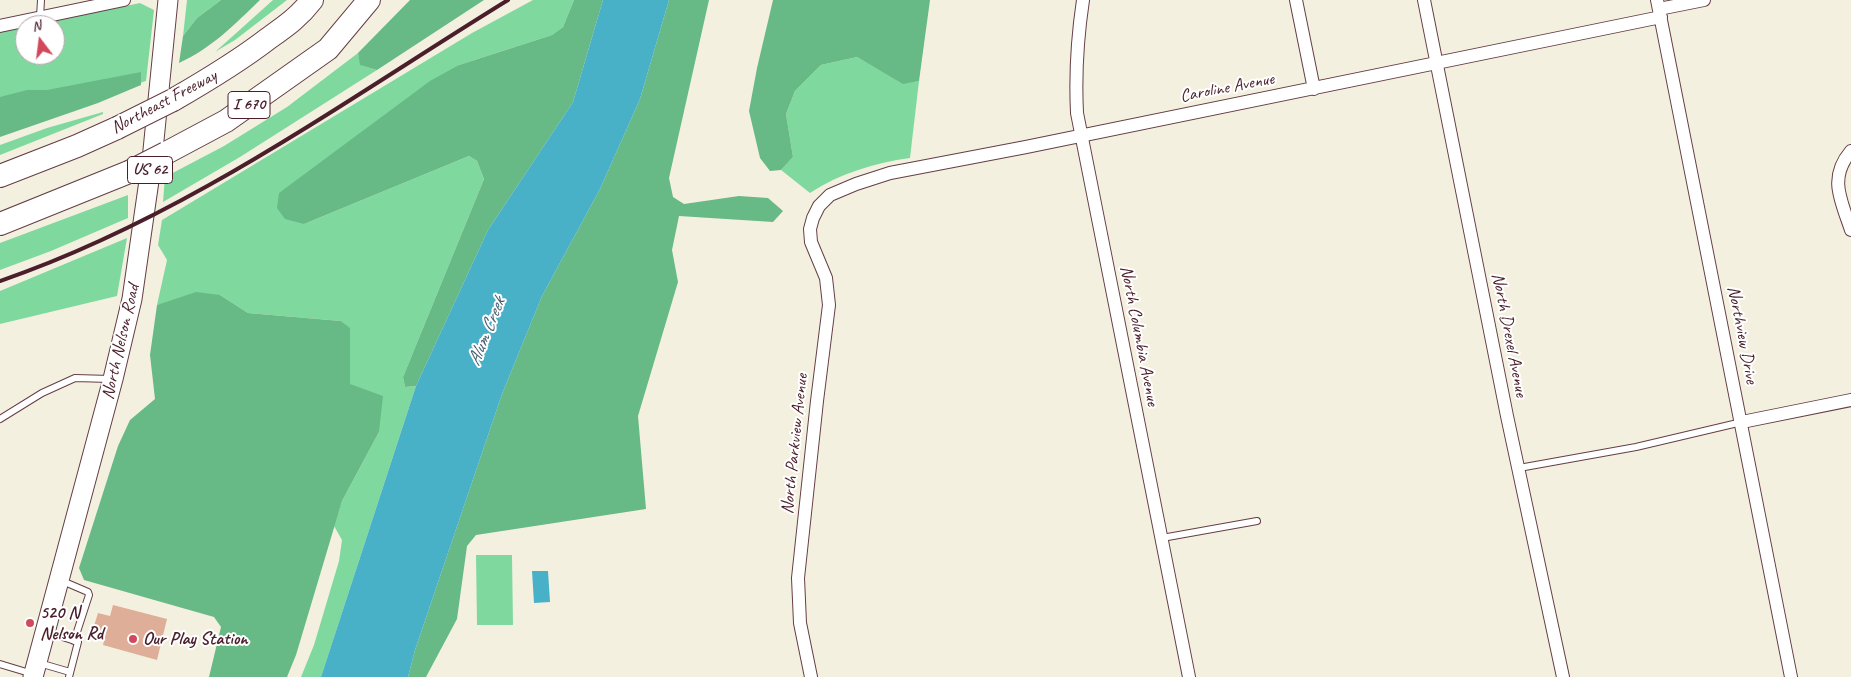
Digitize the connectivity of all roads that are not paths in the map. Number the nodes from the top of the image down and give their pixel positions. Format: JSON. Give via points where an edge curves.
{"nodes":[{"id":1,"x":41,"y":0,"type":"edge"},
{"id":2,"x":124,"y":0,"type":"edge"},
{"id":3,"x":168,"y":0,"type":"edge"},
{"id":4,"x":312,"y":0,"type":"edge"},
{"id":5,"x":369,"y":0,"type":"edge"},
{"id":6,"x":1083,"y":0,"type":"edge"},
{"id":7,"x":1296,"y":0,"type":"edge"},
{"id":8,"x":1424,"y":0,"type":"edge"},
{"id":9,"x":1704,"y":0,"type":"edge"},
{"id":10,"x":1659,"y":9,"type":"edge"},
{"id":11,"x":40,"y":15,"type":"edge"},
{"id":12,"x":50,"y":15,"type":"edge"},
{"id":13,"x":15,"y":23,"type":"edge"},
{"id":14,"x":0,"y":26,"type":"edge"},
{"id":15,"x":1436,"y":62,"type":"junction"},
{"id":16,"x":1314,"y":88,"type":"junction"},
{"id":17,"x":1081,"y":136,"type":"junction"},
{"id":18,"x":1851,"y":151,"type":"edge"},
{"id":19,"x":0,"y":176,"type":"edge"},
{"id":20,"x":813,"y":218,"type":"joint"},
{"id":21,"x":0,"y":224,"type":"edge"},
{"id":22,"x":1851,"y":230,"type":"edge"},
{"id":23,"x":114,"y":379,"type":"junction"},
{"id":24,"x":1851,"y":400,"type":"edge"},
{"id":25,"x":0,"y":419,"type":"edge"},
{"id":26,"x":1742,"y":422,"type":"junction"},
{"id":27,"x":1519,"y":468,"type":"junction"},
{"id":28,"x":1257,"y":521,"type":"dead end"},
{"id":29,"x":1162,"y":538,"type":"junction"},
{"id":30,"x":59,"y":580,"type":"junction"},
{"id":31,"x":46,"y":632,"type":"junction"},
{"id":32,"x":74,"y":641,"type":"junction"},
{"id":33,"x":0,"y":664,"type":"edge"},
{"id":34,"x":35,"y":671,"type":"edge"},
{"id":35,"x":70,"y":674,"type":"edge"},
{"id":36,"x":811,"y":677,"type":"edge"},
{"id":37,"x":1189,"y":677,"type":"edge"},
{"id":38,"x":1563,"y":677,"type":"edge"},
{"id":39,"x":1791,"y":677,"type":"edge"}],
"edges":[{"from":1,"to":11,"type":"lane"},
{"from":2,"to":12,"type":"street"},
{"from":3,"to":23,"type":"main road","name":"North Nelson Road","number":"US 62","via":[[144,220],[132,299]]},
{"from":4,"to":19,"type":"highway","name":"Northeast Freeway","number":"I 670","bridge":true,"via":[[300,15],[216,76],[118,128]]},
{"from":5,"to":21,"type":"highway","number":"I 670","bridge":true,"via":[[328,49],[226,121],[129,172]]},
{"from":6,"to":17,"type":"street","name":"North Columbia Avenue","via":[[1076,42],[1075,83]]},
{"from":7,"to":16,"type":"street"},
{"from":8,"to":15,"type":"street","name":"North Drexel Avenue"},
{"from":9,"to":10,"type":"street","name":"Caroline Avenue"},
{"from":10,"to":15,"type":"street","name":"Caroline Avenue"},
{"from":10,"to":26,"type":"street","name":"Northview Drive"},
{"from":13,"to":14,"type":"street"},
{"from":15,"to":16,"type":"street","name":"Caroline Avenue"},
{"from":15,"to":27,"type":"street","name":"North Drexel Avenue"},
{"from":16,"to":17,"type":"street","name":"Caroline Avenue"},
{"from":17,"to":20,"type":"street","name":"Caroline Avenue","via":[[881,176],[830,195]]},
{"from":17,"to":29,"type":"street","name":"North Columbia Avenue"},
{"from":18,"to":22,"type":"street","via":[[1842,162],[1837,183]]},
{"from":20,"to":36,"type":"street","name":"North Parkview Avenue","via":[[811,242],[826,278],[829,305],[798,578],[800,623]]},
{"from":23,"to":25,"type":"lane","via":[[75,378],[42,393]]},
{"from":23,"to":30,"type":"main road","name":"North Nelson Road","number":"US 62"},
{"from":24,"to":26,"type":"street"},
{"from":26,"to":27,"type":"lane","via":[[1636,447]]},
{"from":26,"to":39,"type":"street","name":"Northview Drive"},
{"from":27,"to":38,"type":"street","name":"North Drexel Avenue"},
{"from":28,"to":29,"type":"lane"},
{"from":29,"to":37,"type":"street","name":"North Columbia Avenue"},
{"from":30,"to":31,"type":"main road","name":"North Nelson Road","number":"US 62"},
{"from":30,"to":32,"type":"lane","via":[[89,595]]},
{"from":31,"to":32,"type":"lane"},
{"from":31,"to":34,"type":"main road","name":"North Nelson Road","number":"US 62"},
{"from":32,"to":35,"type":"lane","via":[[78,642]]},
{"from":33,"to":34,"type":"lane"},
{"from":34,"to":35,"type":"lane"}]}
